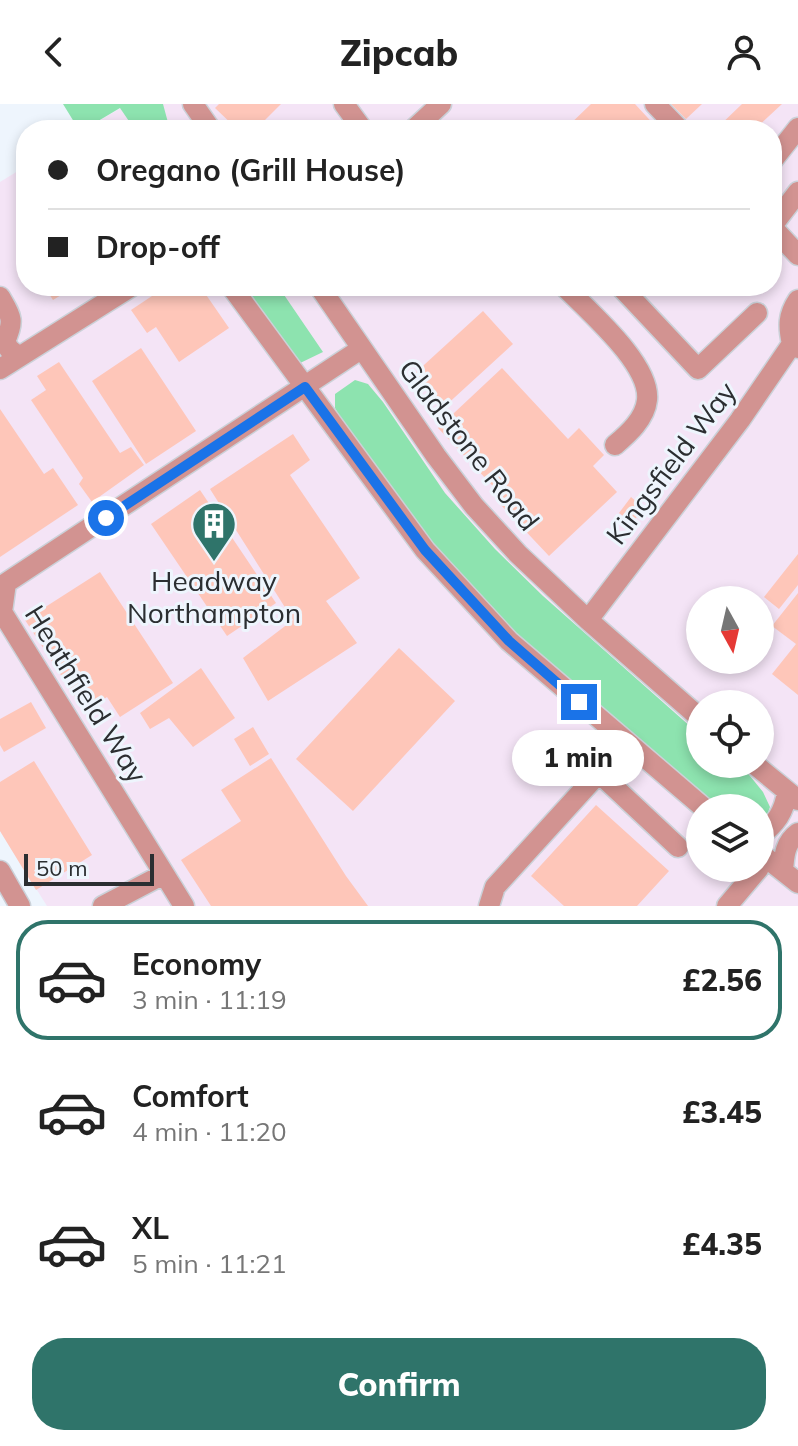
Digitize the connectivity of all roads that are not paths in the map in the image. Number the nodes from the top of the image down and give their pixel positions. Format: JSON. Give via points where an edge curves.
{"nodes":[{"id":1,"x":441,"y":104,"type":"edge"},
{"id":2,"x":655,"y":104,"type":"edge"},
{"id":3,"x":424,"y":120,"type":"edge"},
{"id":4,"x":670,"y":120,"type":"edge"},
{"id":5,"x":798,"y":128,"type":"edge"},
{"id":6,"x":782,"y":148,"type":"edge"},
{"id":7,"x":798,"y":192,"type":"edge"},
{"id":8,"x":782,"y":213,"type":"edge"},
{"id":9,"x":782,"y":236,"type":"edge"},
{"id":10,"x":797,"y":251,"type":"edge"},
{"id":11,"x":116,"y":296,"type":"edge"},
{"id":12,"x":238,"y":296,"type":"edge"},
{"id":13,"x":326,"y":296,"type":"edge"},
{"id":14,"x":574,"y":296,"type":"edge"},
{"id":15,"x":629,"y":296,"type":"edge"},
{"id":16,"x":0,"y":297,"type":"edge"},
{"id":17,"x":798,"y":300,"type":"edge"},
{"id":18,"x":757,"y":313,"type":"dead end"},
{"id":19,"x":795,"y":346,"type":"edge"},
{"id":20,"x":361,"y":349,"type":"junction"},
{"id":21,"x":18,"y":356,"type":"junction"},
{"id":22,"x":0,"y":369,"type":"edge"},
{"id":23,"x":305,"y":387,"type":"junction"},
{"id":24,"x":615,"y":445,"type":"dead end"},
{"id":25,"x":3,"y":583,"type":"edge"},
{"id":26,"x":588,"y":620,"type":"junction"},
{"id":27,"x":686,"y":706,"type":"edge"},
{"id":28,"x":626,"y":743,"type":"junction"},
{"id":29,"x":599,"y":773,"type":"junction"},
{"id":30,"x":771,"y":778,"type":"edge"},
{"id":31,"x":687,"y":794,"type":"edge"},
{"id":32,"x":793,"y":796,"type":"edge"},
{"id":33,"x":774,"y":824,"type":"edge"},
{"id":34,"x":798,"y":833,"type":"edge"},
{"id":35,"x":678,"y":847,"type":"dead end"},
{"id":36,"x":0,"y":871,"type":"edge"},
{"id":37,"x":164,"y":874,"type":"junction"},
{"id":38,"x":790,"y":877,"type":"edge"},
{"id":39,"x":745,"y":882,"type":"edge"},
{"id":40,"x":20,"y":906,"type":"edge"},
{"id":41,"x":103,"y":906,"type":"edge"},
{"id":42,"x":184,"y":906,"type":"edge"},
{"id":43,"x":489,"y":906,"type":"edge"},
{"id":44,"x":727,"y":906,"type":"edge"}],
"edges":[{"from":1,"to":3,"type":"street"},
{"from":2,"to":4,"type":"street"},
{"from":5,"to":6,"type":"street"},
{"from":7,"to":8,"type":"street"},
{"from":9,"to":10,"type":"street"},
{"from":11,"to":21,"type":"street"},
{"from":12,"to":23,"type":"street"},
{"from":13,"to":20,"type":"street","name":"Gladstone Road"},
{"from":14,"to":24,"type":"street","via":[[644,377],[644,412]]},
{"from":15,"to":18,"type":"street","via":[[698,369]]},
{"from":16,"to":21,"type":"street","via":[[12,326],[5,341]]},
{"from":17,"to":19,"type":"street","via":[[789,323]]},
{"from":19,"to":26,"type":"street","name":"Kingsfield Way"},
{"from":20,"to":23,"type":"street","name":"Heathfield Way"},
{"from":20,"to":26,"type":"street","name":"Gladstone Road","via":[[474,506]]},
{"from":21,"to":22,"type":"street"},
{"from":23,"to":25,"type":"street","name":"Heathfield Way"},
{"from":23,"to":28,"type":"street","via":[[425,550],[509,641]]},
{"from":25,"to":37,"type":"street","name":"Heathfield Way","via":[[2,612]]},
{"from":26,"to":27,"type":"street","name":"Gladstone Road"},
{"from":28,"to":29,"type":"street"},
{"from":28,"to":31,"type":"street"},
{"from":29,"to":35,"type":"street"},
{"from":29,"to":43,"type":"street","via":[[495,887]]},
{"from":30,"to":32,"type":"street"},
{"from":32,"to":33,"type":"street"},
{"from":34,"to":38,"type":"street","via":[[784,851]]},
{"from":36,"to":40,"type":"street"},
{"from":37,"to":41,"type":"street"},
{"from":37,"to":42,"type":"street","name":"Heathfield Way"},
{"from":39,"to":44,"type":"street"}]}
